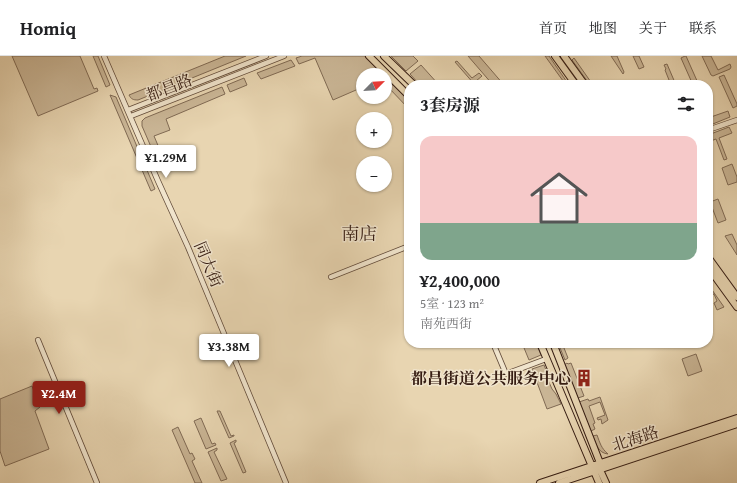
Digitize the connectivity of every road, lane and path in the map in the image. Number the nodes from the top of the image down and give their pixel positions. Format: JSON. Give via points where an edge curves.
{"nodes":[{"id":1,"x":104,"y":56,"type":"edge"},
{"id":2,"x":266,"y":56,"type":"edge"},
{"id":3,"x":284,"y":56,"type":"edge"},
{"id":4,"x":369,"y":56,"type":"edge"},
{"id":5,"x":384,"y":56,"type":"edge"},
{"id":6,"x":555,"y":56,"type":"edge"},
{"id":7,"x":564,"y":56,"type":"edge"},
{"id":8,"x":409,"y":80,"type":"edge"},
{"id":9,"x":572,"y":80,"type":"edge"},
{"id":10,"x":581,"y":80,"type":"edge"},
{"id":11,"x":404,"y":91,"type":"edge"},
{"id":12,"x":128,"y":110,"type":"junction"},
{"id":13,"x":130,"y":116,"type":"junction"},
{"id":14,"x":737,"y":120,"type":"edge"},
{"id":15,"x":713,"y":128,"type":"edge"},
{"id":16,"x":404,"y":248,"type":"edge"},
{"id":17,"x":713,"y":264,"type":"edge"},
{"id":18,"x":713,"y":274,"type":"edge"},
{"id":19,"x":331,"y":277,"type":"dead end"},
{"id":20,"x":737,"y":298,"type":"edge"},
{"id":21,"x":737,"y":307,"type":"edge"},
{"id":22,"x":38,"y":340,"type":"dead end"},
{"id":23,"x":496,"y":348,"type":"edge"},
{"id":24,"x":542,"y":348,"type":"edge"},
{"id":25,"x":555,"y":348,"type":"edge"},
{"id":26,"x":546,"y":359,"type":"junction"},
{"id":27,"x":737,"y":418,"type":"edge"},
{"id":28,"x":737,"y":424,"type":"edge"},
{"id":29,"x":597,"y":467,"type":"junction"},
{"id":30,"x":96,"y":483,"type":"edge"},
{"id":31,"x":286,"y":483,"type":"edge"},
{"id":32,"x":540,"y":483,"type":"edge"},
{"id":33,"x":559,"y":483,"type":"edge"},
{"id":34,"x":599,"y":483,"type":"edge"},
{"id":35,"x":606,"y":483,"type":"edge"}],
"edges":[{"from":1,"to":12,"type":"street","name":"同大街"},
{"from":2,"to":12,"type":"street","name":"都昌路"},
{"from":3,"to":13,"type":"street","name":"都昌路"},
{"from":4,"to":11,"type":"main road"},
{"from":5,"to":8,"type":"main road"},
{"from":6,"to":9,"type":"main road"},
{"from":7,"to":10,"type":"main road"},
{"from":12,"to":13,"type":"street","name":"同大街"},
{"from":13,"to":31,"type":"street","name":"同大街","via":[[188,247]]},
{"from":14,"to":15,"type":"street"},
{"from":16,"to":19,"type":"street"},
{"from":17,"to":20,"type":"main road"},
{"from":18,"to":21,"type":"main road"},
{"from":22,"to":30,"type":"street"},
{"from":23,"to":26,"type":"street","via":[[506,374]]},
{"from":24,"to":26,"type":"main road"},
{"from":25,"to":29,"type":"main road"},
{"from":26,"to":29,"type":"main road"},
{"from":27,"to":29,"type":"main road","name":"北海路"},
{"from":28,"to":29,"type":"main road","name":"北海路"},
{"from":29,"to":32,"type":"main road","name":"北海路"},
{"from":29,"to":33,"type":"main road","name":"北海路"},
{"from":29,"to":34,"type":"main road"},
{"from":29,"to":35,"type":"main road"}]}
